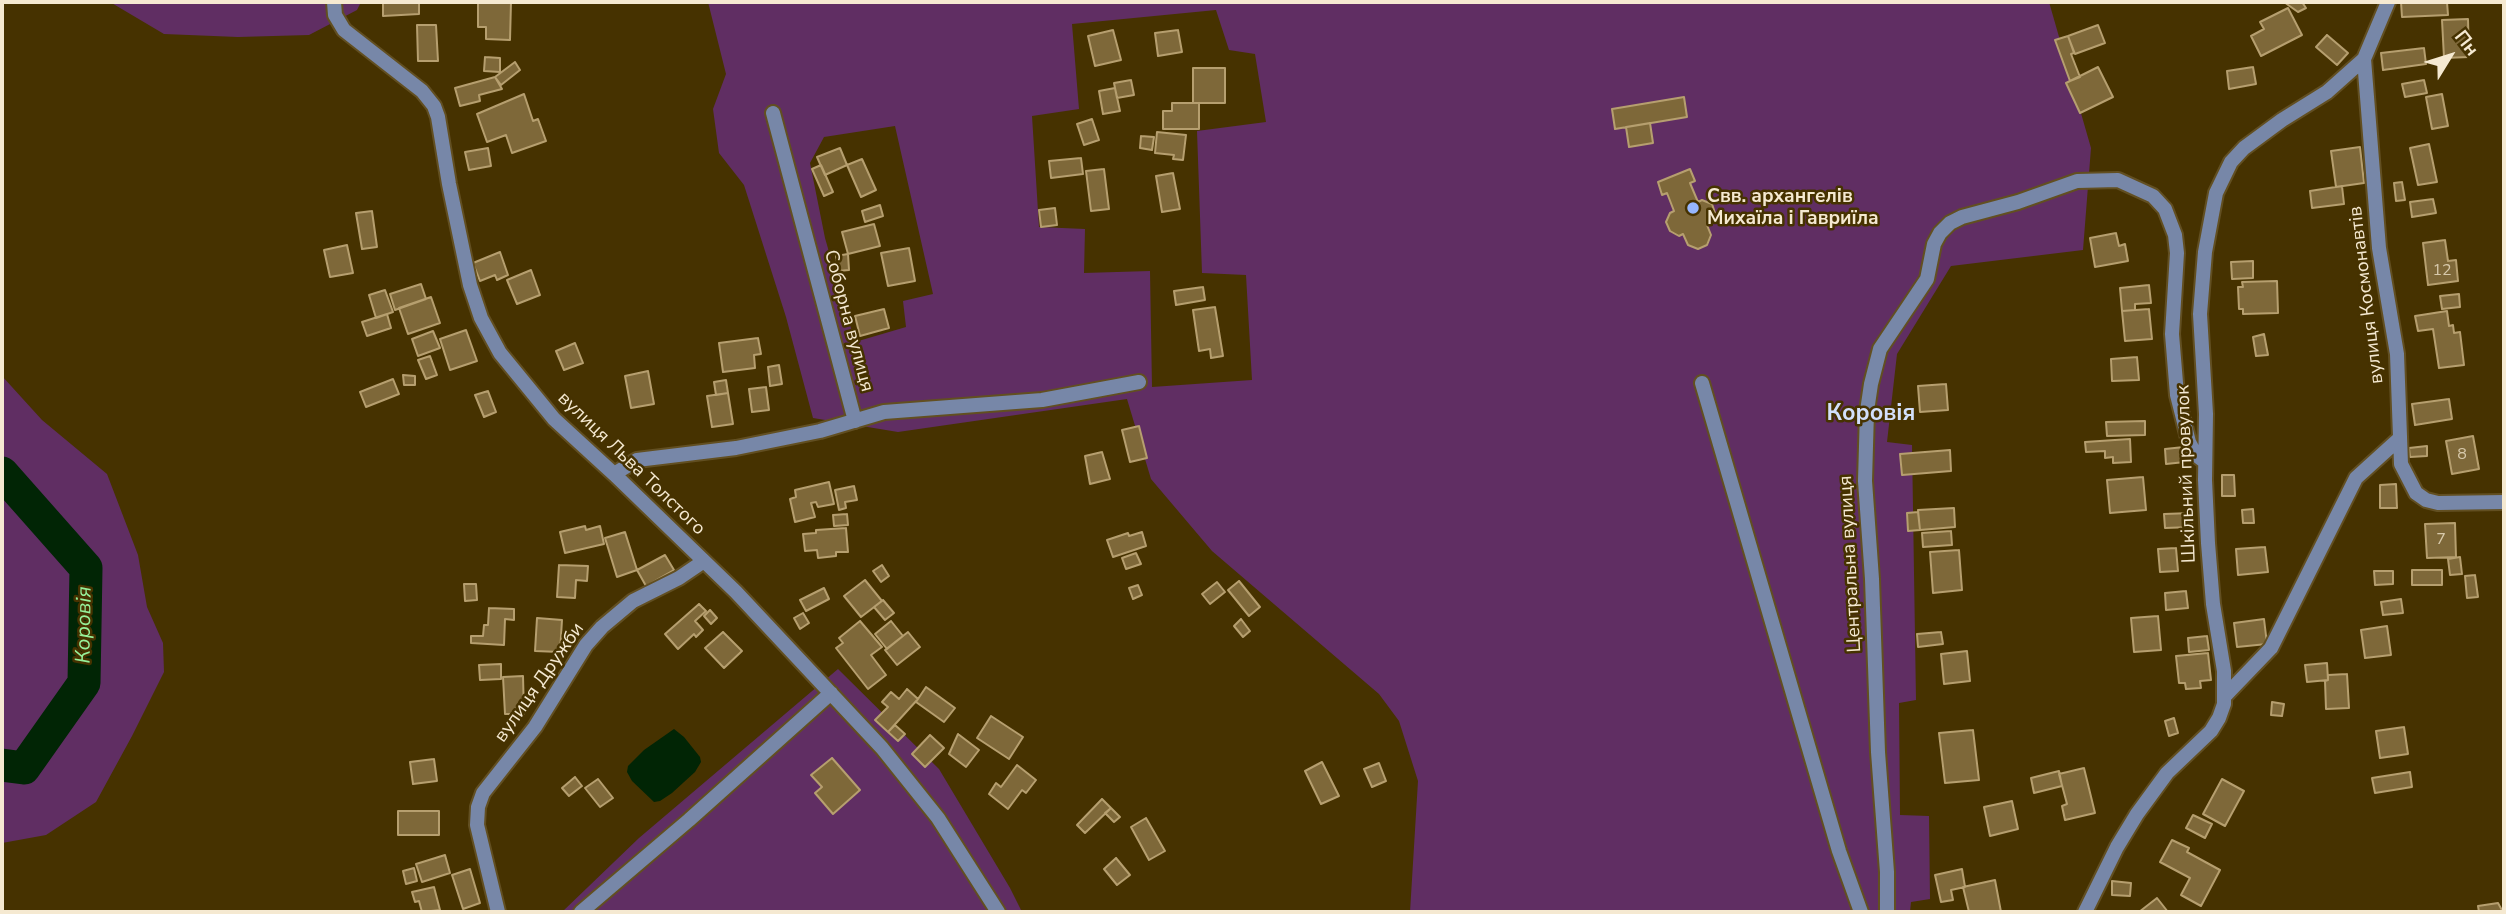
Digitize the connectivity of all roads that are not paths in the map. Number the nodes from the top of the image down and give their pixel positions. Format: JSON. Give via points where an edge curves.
{"nodes":[{"id":1,"x":334,"y":2,"type":"edge"},
{"id":2,"x":2388,"y":2,"type":"edge"},
{"id":3,"x":2364,"y":59,"type":"junction"},
{"id":4,"x":773,"y":113,"type":"dead end"},
{"id":5,"x":1139,"y":382,"type":"dead end"},
{"id":6,"x":1702,"y":383,"type":"dead end"},
{"id":7,"x":855,"y":421,"type":"junction"},
{"id":8,"x":2399,"y":439,"type":"junction"},
{"id":9,"x":2205,"y":462,"type":"junction"},
{"id":10,"x":614,"y":474,"type":"junction"},
{"id":11,"x":2504,"y":502,"type":"edge"},
{"id":12,"x":704,"y":561,"type":"junction"},
{"id":13,"x":831,"y":693,"type":"junction"},
{"id":14,"x":2225,"y":696,"type":"junction"},
{"id":15,"x":498,"y":912,"type":"edge"},
{"id":16,"x":581,"y":912,"type":"edge"},
{"id":17,"x":998,"y":912,"type":"edge"},
{"id":18,"x":1861,"y":912,"type":"edge"},
{"id":19,"x":1887,"y":912,"type":"edge"},
{"id":20,"x":2085,"y":912,"type":"edge"}],
"edges":[{"from":1,"to":10,"type":"street","name":"вулиця Льва Толстого","via":[[344,30],[415,85],[434,106],[470,285],[500,353],[554,419]]},
{"from":2,"to":3,"type":"street","name":"вулиця Космонавтів"},
{"from":3,"to":8,"type":"street","name":"вулиця Космонавтів","via":[[2379,248],[2397,354]]},
{"from":3,"to":9,"type":"street","name":"Шкільний провулок","via":[[2327,92],[2244,148],[2221,182],[2212,208],[2200,297]]},
{"from":4,"to":7,"type":"street","name":"Соборна вулиця"},
{"from":5,"to":7,"type":"street","via":[[1042,400],[884,412]]},
{"from":6,"to":18,"type":"street"},
{"from":7,"to":10,"type":"street","name":"Соборна вулиця","via":[[736,448],[637,460]]},
{"from":8,"to":11,"type":"street","name":"вулиця Космонавтів","via":[[2401,464],[2420,497],[2438,503]]},
{"from":8,"to":14,"type":"street","via":[[2356,478],[2271,648]]},
{"from":9,"to":14,"type":"street","name":"Шкільний провулок","via":[[2210,572]]},
{"from":9,"to":19,"type":"street","name":"Центральна вулиця","via":[[2189,442],[2177,395],[2172,334],[2175,235],[2165,209],[2153,197],[2118,180],[2077,181],[1962,216],[1940,233],[1927,279],[1880,349],[1867,411],[1866,481]]},
{"from":10,"to":12,"type":"street","name":"вулиця Льва Толстого"},
{"from":12,"to":13,"type":"street","name":"вулиця Льва Толстого"},
{"from":12,"to":15,"type":"street","name":"вулиця Дружби","via":[[633,601],[602,627],[484,793],[477,825]]},
{"from":13,"to":16,"type":"street"},
{"from":13,"to":17,"type":"street","name":"вулиця Льва Толстого","via":[[916,789]]},
{"from":14,"to":20,"type":"street","name":"Шкільний провулок","via":[[2215,725],[2167,773],[2137,814]]}]}
